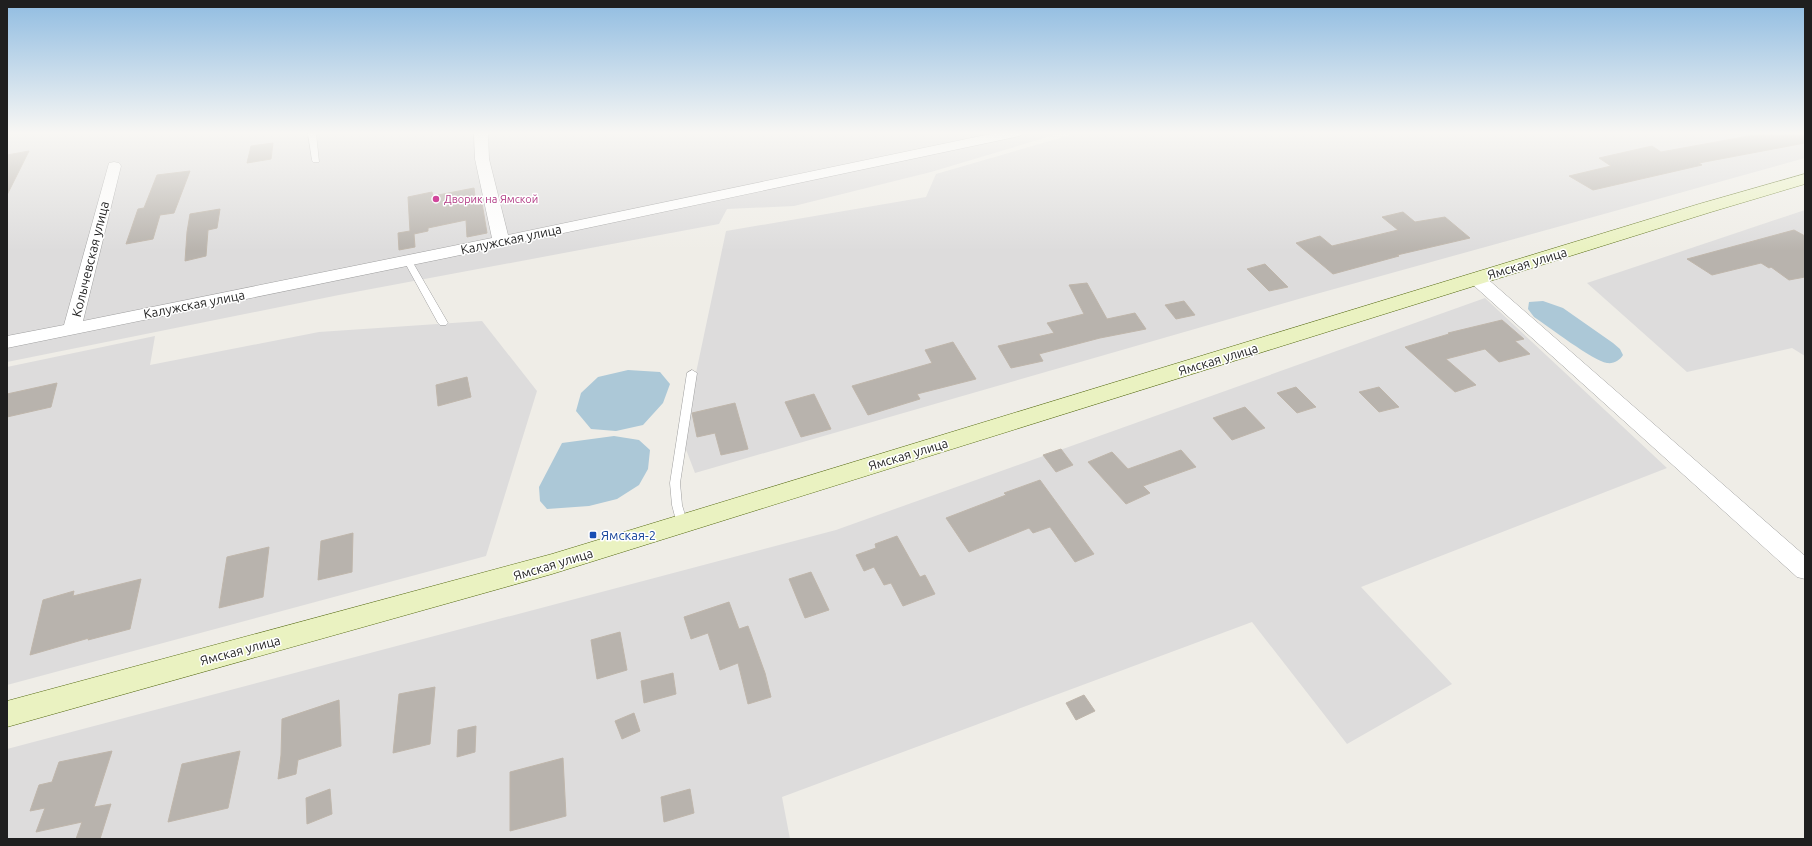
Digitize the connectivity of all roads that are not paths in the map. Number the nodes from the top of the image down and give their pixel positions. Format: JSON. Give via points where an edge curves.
{"nodes":[{"id":1,"x":112,"y":172,"type":"edge"},
{"id":2,"x":485,"y":172,"type":"edge"},
{"id":3,"x":827,"y":172,"type":"edge"},
{"id":4,"x":1805,"y":179,"type":"edge"},
{"id":5,"x":501,"y":241,"type":"junction"},
{"id":6,"x":408,"y":261,"type":"junction"},
{"id":7,"x":1477,"y":279,"type":"junction"},
{"id":8,"x":443,"y":323,"type":"dead end"},
{"id":9,"x":72,"y":329,"type":"junction"},
{"id":10,"x":7,"y":342,"type":"edge"},
{"id":11,"x":692,"y":373,"type":"dead end"},
{"id":12,"x":682,"y":525,"type":"junction"},
{"id":13,"x":1805,"y":570,"type":"edge"},
{"id":14,"x":7,"y":714,"type":"edge"}],
"edges":[{"from":1,"to":9,"type":"street","name":"Колычевская улица"},
{"from":2,"to":5,"type":"street"},
{"from":3,"to":5,"type":"street","name":"Калужская улица"},
{"from":4,"to":7,"type":"main road","name":"Ямская улица"},
{"from":5,"to":6,"type":"street","name":"Калужская улица"},
{"from":6,"to":8,"type":"lane"},
{"from":6,"to":9,"type":"street","name":"Калужская улица"},
{"from":7,"to":12,"type":"main road","name":"Ямская улица"},
{"from":7,"to":13,"type":"street"},
{"from":9,"to":10,"type":"street","name":"Калужская улица"},
{"from":11,"to":12,"type":"lane","via":[[675,483],[676,505]]},
{"from":12,"to":14,"type":"main road","name":"Ямская улица","via":[[514,575]]}]}
